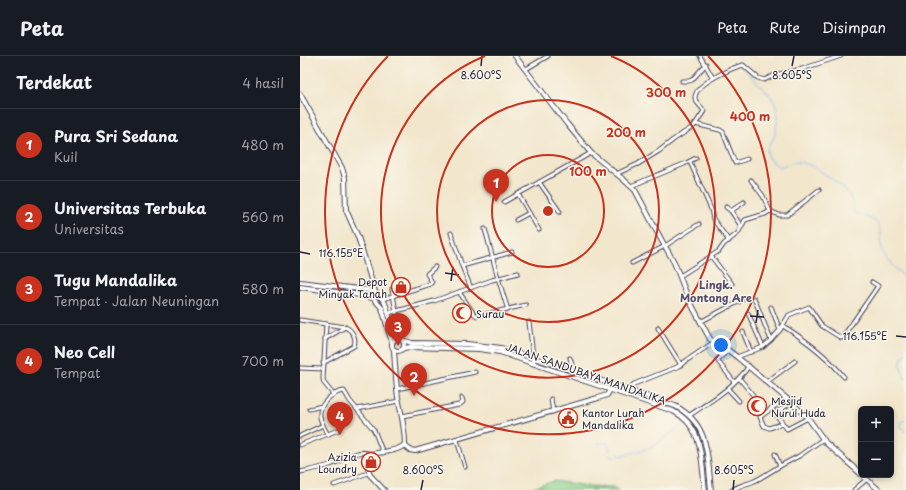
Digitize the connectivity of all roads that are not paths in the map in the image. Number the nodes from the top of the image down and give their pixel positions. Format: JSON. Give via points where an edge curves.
{"nodes":[{"id":1,"x":515,"y":56,"type":"edge"},
{"id":2,"x":548,"y":56,"type":"edge"},
{"id":3,"x":700,"y":56,"type":"edge"},
{"id":4,"x":841,"y":56,"type":"edge"},
{"id":5,"x":706,"y":64,"type":"junction"},
{"id":6,"x":526,"y":69,"type":"junction"},
{"id":7,"x":712,"y":78,"type":"junction"},
{"id":8,"x":682,"y":81,"type":"dead end"},
{"id":9,"x":300,"y":94,"type":"edge"},
{"id":10,"x":696,"y":124,"type":"junction"},
{"id":11,"x":591,"y":153,"type":"junction"},
{"id":12,"x":696,"y":158,"type":"dead end"},
{"id":13,"x":747,"y":159,"type":"dead end"},
{"id":14,"x":690,"y":162,"type":"junction"},
{"id":15,"x":616,"y":174,"type":"junction"},
{"id":16,"x":751,"y":180,"type":"dead end"},
{"id":17,"x":540,"y":182,"type":"junction"},
{"id":18,"x":631,"y":186,"type":"junction"},
{"id":19,"x":819,"y":190,"type":"dead end"},
{"id":20,"x":518,"y":194,"type":"junction"},
{"id":21,"x":504,"y":202,"type":"dead end"},
{"id":22,"x":744,"y":202,"type":"dead end"},
{"id":23,"x":726,"y":207,"type":"dead end"},
{"id":24,"x":731,"y":211,"type":"junction"},
{"id":25,"x":770,"y":211,"type":"junction"},
{"id":26,"x":560,"y":212,"type":"dead end"},
{"id":27,"x":529,"y":213,"type":"junction"},
{"id":28,"x":516,"y":220,"type":"dead end"},
{"id":29,"x":699,"y":224,"type":"dead end"},
{"id":30,"x":741,"y":226,"type":"junction"},
{"id":31,"x":486,"y":229,"type":"dead end"},
{"id":32,"x":539,"y":230,"type":"dead end"},
{"id":33,"x":451,"y":233,"type":"dead end"},
{"id":34,"x":729,"y":241,"type":"junction"},
{"id":35,"x":664,"y":246,"type":"junction"},
{"id":36,"x":512,"y":252,"type":"dead end"},
{"id":37,"x":711,"y":256,"type":"junction"},
{"id":38,"x":492,"y":257,"type":"junction"},
{"id":39,"x":632,"y":262,"type":"dead end"},
{"id":40,"x":462,"y":266,"type":"junction"},
{"id":41,"x":435,"y":267,"type":"dead end"},
{"id":42,"x":518,"y":273,"type":"dead end"},
{"id":43,"x":680,"y":276,"type":"junction"},
{"id":44,"x":498,"y":278,"type":"junction"},
{"id":45,"x":300,"y":282,"type":"edge"},
{"id":46,"x":872,"y":282,"type":"dead end"},
{"id":47,"x":732,"y":284,"type":"dead end"},
{"id":48,"x":300,"y":287,"type":"edge"},
{"id":49,"x":344,"y":287,"type":"junction"},
{"id":50,"x":471,"y":288,"type":"junction"},
{"id":51,"x":392,"y":289,"type":"dead end"},
{"id":52,"x":376,"y":292,"type":"junction"},
{"id":53,"x":459,"y":292,"type":"junction"},
{"id":54,"x":344,"y":293,"type":"junction"},
{"id":55,"x":393,"y":296,"type":"junction"},
{"id":56,"x":754,"y":298,"type":"dead end"},
{"id":57,"x":384,"y":299,"type":"junction"},
{"id":58,"x":742,"y":300,"type":"dead end"},
{"id":59,"x":526,"y":305,"type":"dead end"},
{"id":60,"x":771,"y":307,"type":"dead end"},
{"id":61,"x":508,"y":310,"type":"junction"},
{"id":62,"x":396,"y":311,"type":"junction"},
{"id":63,"x":389,"y":313,"type":"junction"},
{"id":64,"x":748,"y":313,"type":"dead end"},
{"id":65,"x":300,"y":320,"type":"edge"},
{"id":66,"x":529,"y":322,"type":"dead end"},
{"id":67,"x":700,"y":322,"type":"junction"},
{"id":68,"x":398,"y":323,"type":"dead end"},
{"id":69,"x":326,"y":324,"type":"junction"},
{"id":70,"x":345,"y":327,"type":"junction"},
{"id":71,"x":658,"y":328,"type":"dead end"},
{"id":72,"x":782,"y":328,"type":"junction"},
{"id":73,"x":744,"y":332,"type":"dead end"},
{"id":74,"x":325,"y":339,"type":"junction"},
{"id":75,"x":401,"y":339,"type":"junction"},
{"id":76,"x":772,"y":340,"type":"junction"},
{"id":77,"x":714,"y":342,"type":"junction"},
{"id":78,"x":392,"y":343,"type":"junction"},
{"id":79,"x":763,"y":347,"type":"junction"},
{"id":80,"x":404,"y":348,"type":"junction"},
{"id":81,"x":394,"y":350,"type":"junction"},
{"id":82,"x":729,"y":350,"type":"junction"},
{"id":83,"x":750,"y":352,"type":"junction"},
{"id":84,"x":737,"y":357,"type":"junction"},
{"id":85,"x":570,"y":358,"type":"dead end"},
{"id":86,"x":534,"y":359,"type":"junction"},
{"id":87,"x":795,"y":361,"type":"dead end"},
{"id":88,"x":323,"y":363,"type":"junction"},
{"id":89,"x":534,"y":364,"type":"junction"},
{"id":90,"x":681,"y":365,"type":"junction"},
{"id":91,"x":749,"y":366,"type":"junction"},
{"id":92,"x":300,"y":368,"type":"edge"},
{"id":93,"x":323,"y":369,"type":"junction"},
{"id":94,"x":475,"y":372,"type":"dead end"},
{"id":95,"x":574,"y":372,"type":"junction"},
{"id":96,"x":844,"y":377,"type":"dead end"},
{"id":97,"x":739,"y":378,"type":"junction"},
{"id":98,"x":768,"y":381,"type":"junction"},
{"id":99,"x":734,"y":382,"type":"junction"},
{"id":100,"x":619,"y":386,"type":"junction"},
{"id":101,"x":397,"y":389,"type":"junction"},
{"id":102,"x":629,"y":389,"type":"junction"},
{"id":103,"x":728,"y":389,"type":"junction"},
{"id":104,"x":610,"y":390,"type":"junction"},
{"id":105,"x":617,"y":392,"type":"junction"},
{"id":106,"x":332,"y":393,"type":"dead end"},
{"id":107,"x":753,"y":395,"type":"dead end"},
{"id":108,"x":462,"y":398,"type":"dead end"},
{"id":109,"x":786,"y":398,"type":"junction"},
{"id":110,"x":551,"y":399,"type":"dead end"},
{"id":111,"x":399,"y":401,"type":"junction"},
{"id":112,"x":738,"y":401,"type":"dead end"},
{"id":113,"x":791,"y":403,"type":"junction"},
{"id":114,"x":322,"y":406,"type":"junction"},
{"id":115,"x":771,"y":408,"type":"junction"},
{"id":116,"x":309,"y":409,"type":"dead end"},
{"id":117,"x":357,"y":410,"type":"junction"},
{"id":118,"x":553,"y":412,"type":"junction"},
{"id":119,"x":775,"y":414,"type":"junction"},
{"id":120,"x":690,"y":415,"type":"junction"},
{"id":121,"x":402,"y":416,"type":"junction"},
{"id":122,"x":808,"y":418,"type":"junction"},
{"id":123,"x":782,"y":424,"type":"junction"},
{"id":124,"x":323,"y":425,"type":"junction"},
{"id":125,"x":338,"y":430,"type":"dead end"},
{"id":126,"x":328,"y":434,"type":"junction"},
{"id":127,"x":300,"y":436,"type":"edge"},
{"id":128,"x":822,"y":439,"type":"junction"},
{"id":129,"x":457,"y":440,"type":"junction"},
{"id":130,"x":300,"y":445,"type":"edge"},
{"id":131,"x":404,"y":446,"type":"junction"},
{"id":132,"x":383,"y":453,"type":"junction"},
{"id":133,"x":371,"y":454,"type":"junction"},
{"id":134,"x":775,"y":454,"type":"dead end"},
{"id":135,"x":780,"y":466,"type":"junction"},
{"id":136,"x":465,"y":467,"type":"dead end"},
{"id":137,"x":300,"y":472,"type":"edge"},
{"id":138,"x":858,"y":472,"type":"edge"},
{"id":139,"x":368,"y":473,"type":"junction"},
{"id":140,"x":867,"y":479,"type":"joint"},
{"id":141,"x":334,"y":485,"type":"dead end"},
{"id":142,"x":384,"y":490,"type":"edge"},
{"id":143,"x":705,"y":490,"type":"edge"},
{"id":144,"x":711,"y":490,"type":"edge"},
{"id":145,"x":732,"y":490,"type":"edge"},
{"id":146,"x":854,"y":490,"type":"edge"},
{"id":147,"x":879,"y":490,"type":"edge"}],
"edges":[{"from":1,"to":6,"type":"main road"},
{"from":2,"to":6,"type":"street"},
{"from":3,"to":5,"type":"street"},
{"from":4,"to":7,"type":"street","via":[[764,80],[743,65]]},
{"from":5,"to":7,"type":"street"},
{"from":5,"to":8,"type":"street","via":[[692,80]]},
{"from":6,"to":11,"type":"main road"},
{"from":7,"to":10,"type":"street","via":[[695,96],[704,110]]},
{"from":9,"to":52,"type":"main road","via":[[342,168],[345,178],[346,210]]},
{"from":10,"to":13,"type":"street","via":[[723,132],[735,163]]},
{"from":10,"to":15,"type":"street","via":[[642,161]]},
{"from":11,"to":15,"type":"main road"},
{"from":11,"to":17,"type":"street"},
{"from":12,"to":14,"type":"street"},
{"from":14,"to":18,"type":"street"},
{"from":14,"to":34,"type":"street","via":[[713,218]]},
{"from":15,"to":18,"type":"main road"},
{"from":16,"to":25,"type":"street"},
{"from":17,"to":20,"type":"street"},
{"from":17,"to":26,"type":"street"},
{"from":18,"to":35,"type":"main road","via":[[640,198]]},
{"from":19,"to":25,"type":"street","via":[[786,215]]},
{"from":20,"to":21,"type":"street"},
{"from":20,"to":27,"type":"street"},
{"from":22,"to":24,"type":"street"},
{"from":23,"to":24,"type":"street"},
{"from":24,"to":30,"type":"street"},
{"from":25,"to":30,"type":"street","via":[[746,220]]},
{"from":27,"to":28,"type":"street"},
{"from":27,"to":32,"type":"street"},
{"from":29,"to":35,"type":"street"},
{"from":30,"to":34,"type":"street","via":[[738,233]]},
{"from":31,"to":38,"type":"street"},
{"from":33,"to":40,"type":"street"},
{"from":34,"to":37,"type":"street"},
{"from":35,"to":39,"type":"street"},
{"from":35,"to":43,"type":"main road"},
{"from":36,"to":38,"type":"street"},
{"from":37,"to":43,"type":"street"},
{"from":37,"to":47,"type":"street"},
{"from":38,"to":40,"type":"street"},
{"from":38,"to":44,"type":"street"},
{"from":40,"to":50,"type":"street"},
{"from":41,"to":55,"type":"street","via":[[427,274],[432,282],[430,284]]},
{"from":42,"to":44,"type":"street"},
{"from":43,"to":67,"type":"main road"},
{"from":44,"to":50,"type":"street"},
{"from":44,"to":61,"type":"street"},
{"from":45,"to":49,"type":"main road"},
{"from":46,"to":72,"type":"street","via":[[878,286],[842,338],[822,326],[810,307],[789,315]]},
{"from":48,"to":54,"type":"main road"},
{"from":49,"to":52,"type":"main road"},
{"from":49,"to":54,"type":"main road"},
{"from":50,"to":53,"type":"street"},
{"from":51,"to":55,"type":"street"},
{"from":52,"to":57,"type":"main road"},
{"from":53,"to":61,"type":"street","via":[[476,316]]},
{"from":53,"to":62,"type":"street"},
{"from":54,"to":78,"type":"main road","via":[[373,298],[378,302]]},
{"from":55,"to":57,"type":"street"},
{"from":55,"to":62,"type":"street"},
{"from":56,"to":76,"type":"street"},
{"from":57,"to":63,"type":"main road"},
{"from":58,"to":67,"type":"street"},
{"from":59,"to":61,"type":"street"},
{"from":60,"to":72,"type":"street"},
{"from":62,"to":63,"type":"street"},
{"from":62,"to":68,"type":"street"},
{"from":63,"to":75,"type":"main road","via":[[394,330]]},
{"from":64,"to":79,"type":"street"},
{"from":65,"to":69,"type":"street"},
{"from":66,"to":86,"type":"street"},
{"from":67,"to":77,"type":"main road"},
{"from":69,"to":70,"type":"street"},
{"from":69,"to":74,"type":"street"},
{"from":70,"to":74,"type":"street"},
{"from":70,"to":88,"type":"street","via":[[352,332],[354,346]]},
{"from":71,"to":90,"type":"street"},
{"from":72,"to":76,"type":"street"},
{"from":72,"to":96,"type":"street","via":[[799,336]]},
{"from":73,"to":83,"type":"street"},
{"from":74,"to":88,"type":"street"},
{"from":75,"to":78,"type":"main road"},
{"from":75,"to":80,"type":"main road"},
{"from":75,"to":86,"type":"main road","via":[[412,343],[485,345]]},
{"from":76,"to":79,"type":"street"},
{"from":77,"to":82,"type":"main road"},
{"from":77,"to":90,"type":"street"},
{"from":78,"to":81,"type":"main road"},
{"from":79,"to":83,"type":"street"},
{"from":80,"to":81,"type":"main road","via":[[400,351]]},
{"from":80,"to":89,"type":"main road","name":"JALAN SANDUBAYA MANDALIKA","via":[[487,350]]},
{"from":81,"to":101,"type":"main road"},
{"from":82,"to":84,"type":"main road"},
{"from":82,"to":99,"type":"street","via":[[717,361]]},
{"from":83,"to":84,"type":"street"},
{"from":84,"to":91,"type":"main road"},
{"from":85,"to":95,"type":"street"},
{"from":86,"to":89,"type":"street"},
{"from":86,"to":95,"type":"main road"},
{"from":87,"to":98,"type":"street"},
{"from":88,"to":93,"type":"street"},
{"from":89,"to":104,"type":"main road","name":"JALAN SANDUBAYA MANDALIKA"},
{"from":90,"to":102,"type":"street","via":[[634,384]]},
{"from":91,"to":97,"type":"street"},
{"from":91,"to":98,"type":"main road"},
{"from":92,"to":93,"type":"street"},
{"from":93,"to":106,"type":"street","via":[[324,383]]},
{"from":94,"to":101,"type":"street"},
{"from":95,"to":100,"type":"main road"},
{"from":97,"to":99,"type":"street"},
{"from":97,"to":107,"type":"street"},
{"from":98,"to":109,"type":"main road"},
{"from":99,"to":103,"type":"street"},
{"from":100,"to":102,"type":"main road"},
{"from":100,"to":105,"type":"main road"},
{"from":101,"to":111,"type":"main road"},
{"from":102,"to":120,"type":"main road","via":[[675,406]]},
{"from":103,"to":112,"type":"street"},
{"from":103,"to":120,"type":"street"},
{"from":104,"to":105,"type":"main road","name":"JALAN SANDUBAYA MANDALIKA"},
{"from":104,"to":118,"type":"main road","via":[[607,395]]},
{"from":105,"to":143,"type":"main road","name":"JALAN SANDUBAYA MANDALIKA","via":[[673,411],[688,420],[699,441]]},
{"from":108,"to":121,"type":"street","via":[[463,402],[459,405]]},
{"from":109,"to":113,"type":"main road"},
{"from":109,"to":115,"type":"street"},
{"from":110,"to":118,"type":"street"},
{"from":111,"to":117,"type":"street"},
{"from":111,"to":121,"type":"main road"},
{"from":113,"to":119,"type":"street"},
{"from":113,"to":122,"type":"main road"},
{"from":114,"to":116,"type":"street"},
{"from":114,"to":117,"type":"street","via":[[330,397],[344,391]]},
{"from":114,"to":124,"type":"street","via":[[320,416]]},
{"from":115,"to":119,"type":"street"},
{"from":115,"to":123,"type":"street","via":[[760,416],[763,424],[770,428]]},
{"from":117,"to":132,"type":"street","via":[[376,432]]},
{"from":118,"to":129,"type":"main road"},
{"from":119,"to":123,"type":"street"},
{"from":120,"to":144,"type":"main road","via":[[704,440]]},
{"from":121,"to":131,"type":"main road"},
{"from":122,"to":123,"type":"street","via":[[789,429]]},
{"from":122,"to":128,"type":"main road"},
{"from":124,"to":126,"type":"street"},
{"from":124,"to":127,"type":"street"},
{"from":125,"to":126,"type":"street"},
{"from":126,"to":130,"type":"street"},
{"from":128,"to":135,"type":"street"},
{"from":128,"to":138,"type":"main road"},
{"from":129,"to":131,"type":"main road","via":[[415,451]]},
{"from":129,"to":136,"type":"street"},
{"from":131,"to":132,"type":"main road"},
{"from":132,"to":133,"type":"main road"},
{"from":133,"to":137,"type":"street","via":[[356,453],[331,464]]},
{"from":133,"to":139,"type":"main road","via":[[366,458]]},
{"from":134,"to":135,"type":"street"},
{"from":135,"to":145,"type":"street"},
{"from":139,"to":141,"type":"street"},
{"from":139,"to":142,"type":"main road"},
{"from":140,"to":146,"type":"street"},
{"from":140,"to":147,"type":"main road"}]}
